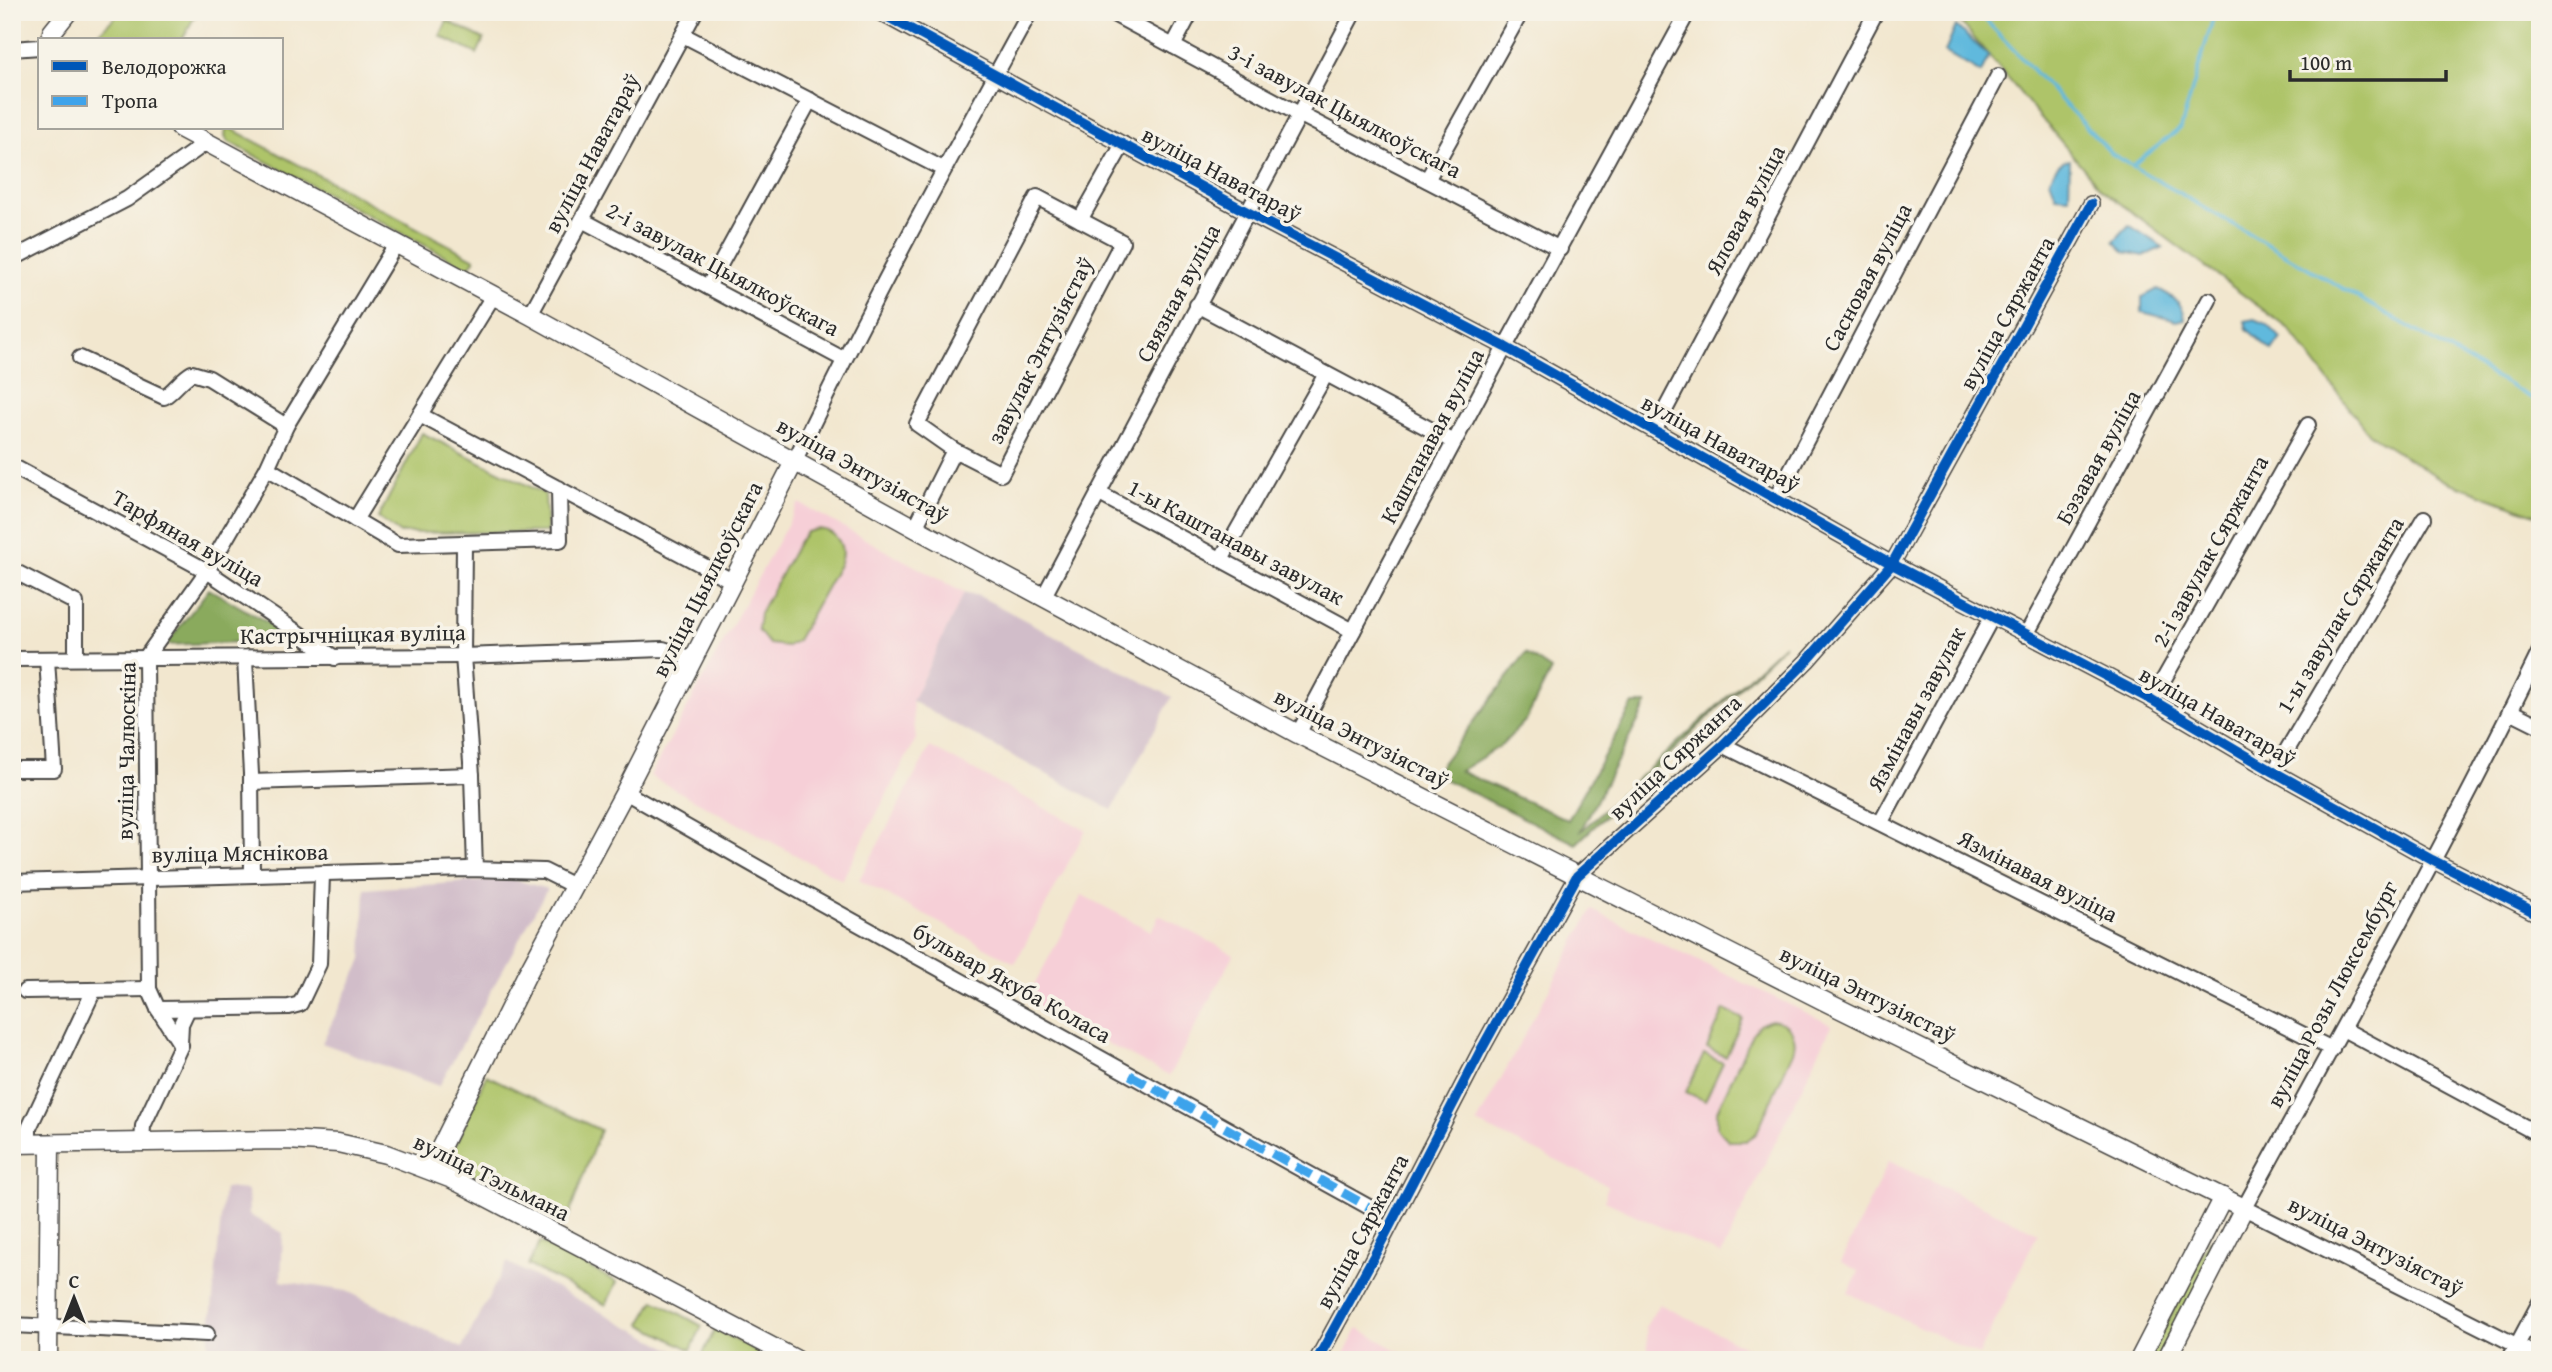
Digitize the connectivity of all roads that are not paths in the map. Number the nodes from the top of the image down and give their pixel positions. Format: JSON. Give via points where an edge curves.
{"nodes":[{"id":1,"x":68,"y":12,"type":"edge"},
{"id":2,"x":695,"y":12,"type":"edge"},
{"id":3,"x":879,"y":12,"type":"edge"},
{"id":4,"x":1030,"y":12,"type":"edge"},
{"id":5,"x":1110,"y":12,"type":"edge"},
{"id":6,"x":1191,"y":12,"type":"edge"},
{"id":7,"x":1354,"y":12,"type":"edge"},
{"id":8,"x":1521,"y":12,"type":"edge"},
{"id":9,"x":1876,"y":12,"type":"edge"},
{"id":10,"x":1685,"y":13,"type":"edge"},
{"id":11,"x":683,"y":35,"type":"junction"},
{"id":12,"x":51,"y":38,"type":"edge"},
{"id":13,"x":1172,"y":46,"type":"junction"},
{"id":14,"x":38,"y":47,"type":"edge"},
{"id":15,"x":12,"y":49,"type":"edge"},
{"id":16,"x":996,"y":75,"type":"junction"},
{"id":17,"x":1998,"y":76,"type":"dead end"},
{"id":18,"x":810,"y":100,"type":"junction"},
{"id":19,"x":1299,"y":114,"type":"junction"},
{"id":20,"x":184,"y":130,"type":"edge"},
{"id":21,"x":207,"y":142,"type":"junction"},
{"id":22,"x":1123,"y":144,"type":"junction"},
{"id":23,"x":943,"y":169,"type":"junction"},
{"id":24,"x":1427,"y":180,"type":"junction"},
{"id":25,"x":2091,"y":204,"type":"dead end"},
{"id":26,"x":1247,"y":212,"type":"junction"},
{"id":27,"x":582,"y":220,"type":"junction"},
{"id":28,"x":1080,"y":220,"type":"junction"},
{"id":29,"x":396,"y":244,"type":"junction"},
{"id":30,"x":1560,"y":249,"type":"junction"},
{"id":31,"x":12,"y":259,"type":"edge"},
{"id":32,"x":708,"y":287,"type":"junction"},
{"id":33,"x":493,"y":296,"type":"junction"},
{"id":34,"x":2209,"y":300,"type":"dead end"},
{"id":35,"x":1197,"y":306,"type":"junction"},
{"id":36,"x":530,"y":315,"type":"junction"},
{"id":37,"x":1505,"y":347,"type":"junction"},
{"id":38,"x":80,"y":358,"type":"dead end"},
{"id":39,"x":844,"y":359,"type":"junction"},
{"id":40,"x":1326,"y":374,"type":"junction"},
{"id":41,"x":420,"y":415,"type":"junction"},
{"id":42,"x":2308,"y":425,"type":"dead end"},
{"id":43,"x":286,"y":426,"type":"junction"},
{"id":44,"x":1655,"y":429,"type":"junction"},
{"id":45,"x":1454,"y":442,"type":"junction"},
{"id":46,"x":954,"y":450,"type":"junction"},
{"id":47,"x":795,"y":460,"type":"junction"},
{"id":48,"x":12,"y":466,"type":"edge"},
{"id":49,"x":267,"y":468,"type":"junction"},
{"id":50,"x":559,"y":488,"type":"junction"},
{"id":51,"x":1098,"y":493,"type":"junction"},
{"id":52,"x":1776,"y":498,"type":"junction"},
{"id":53,"x":2424,"y":518,"type":"dead end"},
{"id":54,"x":355,"y":520,"type":"junction"},
{"id":55,"x":915,"y":528,"type":"junction"},
{"id":56,"x":464,"y":543,"type":"junction"},
{"id":57,"x":1221,"y":559,"type":"junction"},
{"id":58,"x":1892,"y":564,"type":"junction"},
{"id":59,"x":12,"y":569,"type":"edge"},
{"id":60,"x":207,"y":571,"type":"junction"},
{"id":61,"x":734,"y":582,"type":"junction"},
{"id":62,"x":1044,"y":596,"type":"junction"},
{"id":63,"x":1992,"y":617,"type":"junction"},
{"id":64,"x":1353,"y":631,"type":"junction"},
{"id":65,"x":2026,"y":635,"type":"junction"},
{"id":66,"x":2540,"y":651,"type":"edge"},
{"id":67,"x":463,"y":656,"type":"junction"},
{"id":68,"x":146,"y":657,"type":"junction"},
{"id":69,"x":76,"y":658,"type":"junction"},
{"id":70,"x":335,"y":658,"type":"junction"},
{"id":71,"x":12,"y":659,"type":"edge"},
{"id":72,"x":47,"y":659,"type":"junction"},
{"id":73,"x":245,"y":659,"type":"junction"},
{"id":74,"x":693,"y":659,"type":"junction"},
{"id":75,"x":2152,"y":700,"type":"junction"},
{"id":76,"x":2511,"y":711,"type":"junction"},
{"id":77,"x":2540,"y":726,"type":"edge"},
{"id":78,"x":1298,"y":734,"type":"junction"},
{"id":79,"x":1723,"y":745,"type":"junction"},
{"id":80,"x":12,"y":769,"type":"edge"},
{"id":81,"x":2274,"y":772,"type":"junction"},
{"id":82,"x":472,"y":775,"type":"junction"},
{"id":83,"x":251,"y":782,"type":"junction"},
{"id":84,"x":625,"y":792,"type":"junction"},
{"id":85,"x":1881,"y":822,"type":"junction"},
{"id":86,"x":2432,"y":860,"type":"junction"},
{"id":87,"x":471,"y":869,"type":"junction"},
{"id":88,"x":252,"y":875,"type":"junction"},
{"id":89,"x":322,"y":875,"type":"junction"},
{"id":90,"x":1577,"y":876,"type":"junction"},
{"id":91,"x":148,"y":877,"type":"junction"},
{"id":92,"x":12,"y":882,"type":"edge"},
{"id":93,"x":574,"y":886,"type":"junction"},
{"id":94,"x":2540,"y":915,"type":"edge"},
{"id":95,"x":149,"y":989,"type":"junction"},
{"id":96,"x":94,"y":990,"type":"junction"},
{"id":97,"x":25,"y":991,"type":"dead end"},
{"id":98,"x":158,"y":1009,"type":"junction"},
{"id":99,"x":188,"y":1009,"type":"junction"},
{"id":100,"x":2343,"y":1029,"type":"junction"},
{"id":101,"x":180,"y":1044,"type":"junction"},
{"id":102,"x":2332,"y":1049,"type":"junction"},
{"id":103,"x":2540,"y":1135,"type":"edge"},
{"id":104,"x":142,"y":1143,"type":"junction"},
{"id":105,"x":21,"y":1144,"type":"edge"},
{"id":106,"x":50,"y":1144,"type":"junction"},
{"id":107,"x":430,"y":1169,"type":"junction"},
{"id":108,"x":2223,"y":1197,"type":"junction"},
{"id":109,"x":2244,"y":1208,"type":"junction"},
{"id":110,"x":1377,"y":1212,"type":"dead end"},
{"id":111,"x":2540,"y":1301,"type":"edge"},
{"id":112,"x":12,"y":1325,"type":"edge"},
{"id":113,"x":47,"y":1326,"type":"junction"},
{"id":114,"x":207,"y":1334,"type":"dead end"},
{"id":115,"x":2517,"y":1344,"type":"junction"},
{"id":116,"x":2540,"y":1357,"type":"edge"},
{"id":117,"x":48,"y":1360,"type":"edge"},
{"id":118,"x":797,"y":1360,"type":"edge"},
{"id":119,"x":1317,"y":1360,"type":"edge"},
{"id":120,"x":2139,"y":1360,"type":"edge"},
{"id":121,"x":2166,"y":1360,"type":"edge"},
{"id":122,"x":2509,"y":1360,"type":"edge"}],
"edges":[{"from":1,"to":12,"type":"main road"},
{"from":2,"to":11,"type":"street","name":"вуліца Наватараў"},
{"from":3,"to":16,"type":"street","name":"вуліца Наватараў"},
{"from":4,"to":16,"type":"street","name":"вуліца Цыялкоўскага"},
{"from":5,"to":13,"type":"street","name":"3-і завулак Цыялкоўскага"},
{"from":6,"to":13,"type":"street"},
{"from":7,"to":19,"type":"street","name":"Связная вуліца"},
{"from":8,"to":24,"type":"street"},
{"from":9,"to":44,"type":"street","name":"Яловая вуліца"},
{"from":10,"to":30,"type":"street","name":"Каштанавая вуліца"},
{"from":11,"to":18,"type":"street"},
{"from":11,"to":27,"type":"street","name":"вуліца Наватараў"},
{"from":13,"to":19,"type":"street","name":"3-і завулак Цыялкоўскага"},
{"from":14,"to":15,"type":"street"},
{"from":16,"to":22,"type":"street","name":"вуліца Наватараў"},
{"from":16,"to":23,"type":"street","name":"вуліца Цыялкоўскага"},
{"from":17,"to":52,"type":"street","name":"Сасновая вуліца"},
{"from":18,"to":23,"type":"street"},
{"from":18,"to":32,"type":"street"},
{"from":19,"to":24,"type":"street","name":"3-і завулак Цыялкоўскага"},
{"from":19,"to":26,"type":"street","name":"Связная вуліца"},
{"from":20,"to":21,"type":"main road","name":"вуліца Энтузіястаў"},
{"from":21,"to":29,"type":"main road","name":"вуліца Энтузіястаў"},
{"from":21,"to":31,"type":"street","via":[[127,198]]},
{"from":22,"to":26,"type":"street","name":"вуліца Наватараў"},
{"from":22,"to":28,"type":"street","name":"завулак Энтузіястаў"},
{"from":23,"to":39,"type":"street","name":"вуліца Цыялкоўскага"},
{"from":24,"to":30,"type":"street","name":"3-і завулак Цыялкоўскага"},
{"from":25,"to":58,"type":"street","name":"вуліца Сяржанта"},
{"from":26,"to":35,"type":"street","name":"Связная вуліца"},
{"from":26,"to":37,"type":"street","name":"вуліца Наватараў"},
{"from":27,"to":32,"type":"street","name":"2-і завулак Цыялкоўскага"},
{"from":27,"to":36,"type":"street","name":"вуліца Наватараў"},
{"from":28,"to":46,"type":"street","name":"завулак Энтузіястаў","via":[[1037,197],[917,424]]},
{"from":28,"to":46,"type":"street","name":"завулак Энтузіястаў","via":[[1122,242],[1001,474]]},
{"from":29,"to":33,"type":"main road","name":"вуліца Энтузіястаў"},
{"from":29,"to":43,"type":"street","name":"вуліца Чалюскіна"},
{"from":30,"to":37,"type":"street","name":"Каштанавая вуліца"},
{"from":32,"to":39,"type":"street","name":"2-і завулак Цыялкоўскага"},
{"from":33,"to":36,"type":"main road","name":"вуліца Энтузіястаў"},
{"from":33,"to":41,"type":"street"},
{"from":34,"to":65,"type":"street","name":"Бэзавая вуліца"},
{"from":35,"to":40,"type":"street"},
{"from":35,"to":51,"type":"street","name":"Связная вуліца"},
{"from":36,"to":47,"type":"main road","name":"вуліца Энтузіястаў"},
{"from":37,"to":44,"type":"street","name":"вуліца Наватараў"},
{"from":37,"to":45,"type":"street","name":"Каштанавая вуліца"},
{"from":38,"to":43,"type":"street","via":[[164,397],[192,373],[209,378]]},
{"from":39,"to":47,"type":"street","name":"вуліца Цыялкоўскага"},
{"from":40,"to":45,"type":"street"},
{"from":40,"to":57,"type":"street"},
{"from":41,"to":50,"type":"street"},
{"from":41,"to":54,"type":"street"},
{"from":42,"to":75,"type":"street","name":"2-і завулак Сяржанта"},
{"from":43,"to":49,"type":"street","name":"вуліца Чалюскіна"},
{"from":44,"to":52,"type":"street","name":"вуліца Наватараў"},
{"from":45,"to":64,"type":"street","name":"Каштанавая вуліца"},
{"from":46,"to":55,"type":"street","name":"завулак Энтузіястаў"},
{"from":47,"to":55,"type":"main road","name":"вуліца Энтузіястаў"},
{"from":47,"to":61,"type":"main road","name":"вуліца Цыялкоўскага"},
{"from":48,"to":60,"type":"street","name":"Тарфяная вуліца"},
{"from":49,"to":54,"type":"street"},
{"from":49,"to":60,"type":"street","name":"вуліца Чалюскіна"},
{"from":50,"to":56,"type":"street","via":[[560,540]]},
{"from":50,"to":61,"type":"street"},
{"from":51,"to":57,"type":"street","name":"1-ы Каштанавы завулак"},
{"from":51,"to":62,"type":"street","name":"Связная вуліца"},
{"from":52,"to":58,"type":"street","name":"вуліца Наватараў"},
{"from":53,"to":81,"type":"street","name":"1-ы завулак Сяржанта"},
{"from":54,"to":56,"type":"street","via":[[398,545]]},
{"from":55,"to":62,"type":"main road","name":"вуліца Энтузіястаў"},
{"from":56,"to":67,"type":"street"},
{"from":57,"to":64,"type":"street","name":"1-ы Каштанавы завулак"},
{"from":58,"to":63,"type":"street","name":"вуліца Наватараў"},
{"from":58,"to":79,"type":"street","name":"вуліца Сяржанта","via":[[1807,661]]},
{"from":59,"to":69,"type":"street","via":[[76,603]]},
{"from":60,"to":68,"type":"street","name":"вуліца Чалюскіна"},
{"from":60,"to":70,"type":"street","name":"Тарфяная вуліца"},
{"from":61,"to":74,"type":"main road","name":"вуліца Цыялкоўскага"},
{"from":62,"to":78,"type":"main road","name":"вуліца Энтузіястаў"},
{"from":63,"to":65,"type":"street","name":"вуліца Наватараў"},
{"from":63,"to":85,"type":"street","name":"Язмінавы завулак"},
{"from":64,"to":78,"type":"street","name":"Каштанавая вуліца"},
{"from":65,"to":75,"type":"street","name":"вуліца Наватараў"},
{"from":66,"to":76,"type":"street","name":"вуліца Розы Люксембург"},
{"from":67,"to":70,"type":"street","name":"Кастрычніцкая вуліца"},
{"from":67,"to":74,"type":"street","name":"Кастрычніцкая вуліца","via":[[663,649]]},
{"from":67,"to":82,"type":"street"},
{"from":68,"to":69,"type":"street","name":"Кастрычніцкая вуліца"},
{"from":68,"to":73,"type":"street","name":"Кастрычніцкая вуліца"},
{"from":68,"to":91,"type":"street","name":"вуліца Чалюскіна"},
{"from":69,"to":72,"type":"street","name":"Кастрычніцкая вуліца"},
{"from":70,"to":73,"type":"street","name":"Кастрычніцкая вуліца"},
{"from":71,"to":72,"type":"street","name":"Кастрычніцкая вуліца"},
{"from":72,"to":80,"type":"street","via":[[54,769]]},
{"from":73,"to":83,"type":"street"},
{"from":74,"to":84,"type":"main road","name":"вуліца Цыялкоўскага"},
{"from":75,"to":81,"type":"street","name":"вуліца Наватараў"},
{"from":76,"to":77,"type":"street"},
{"from":76,"to":86,"type":"street","name":"вуліца Розы Люксембург"},
{"from":78,"to":90,"type":"main road","name":"вуліца Энтузіястаў"},
{"from":79,"to":85,"type":"street","name":"Язмінавая вуліца"},
{"from":79,"to":90,"type":"street","name":"вуліца Сяржанта"},
{"from":81,"to":86,"type":"street","name":"вуліца Наватараў"},
{"from":82,"to":83,"type":"street"},
{"from":82,"to":87,"type":"street"},
{"from":83,"to":88,"type":"street"},
{"from":84,"to":93,"type":"main road","name":"вуліца Цыялкоўскага"},
{"from":84,"to":110,"type":"street","name":"бульвар Якуба Коласа"},
{"from":85,"to":102,"type":"street","name":"Язмінавая вуліца"},
{"from":86,"to":94,"type":"street","name":"вуліца Наватараў"},
{"from":86,"to":100,"type":"street","name":"вуліца Розы Люксембург"},
{"from":87,"to":89,"type":"street","name":"вуліца Мяснікова"},
{"from":87,"to":93,"type":"street","name":"вуліца Мяснікова","via":[[544,871]]},
{"from":88,"to":89,"type":"street","name":"вуліца Мяснікова"},
{"from":88,"to":91,"type":"street","name":"вуліца Мяснікова"},
{"from":89,"to":99,"type":"street","via":[[319,964],[300,1004]]},
{"from":90,"to":108,"type":"main road","name":"вуліца Энтузіястаў"},
{"from":90,"to":119,"type":"street","name":"вуліца Сяржанта"},
{"from":91,"to":92,"type":"street","name":"вуліца Мяснікова"},
{"from":91,"to":95,"type":"street","name":"вуліца Чалюскіна"},
{"from":93,"to":107,"type":"main road","name":"вуліца Цыялкоўскага"},
{"from":95,"to":96,"type":"street"},
{"from":95,"to":98,"type":"street","name":"вуліца Чалюскіна"},
{"from":96,"to":97,"type":"street"},
{"from":96,"to":105,"type":"street"},
{"from":98,"to":99,"type":"street"},
{"from":98,"to":101,"type":"street","name":"вуліца Чалюскіна"},
{"from":99,"to":101,"type":"street"},
{"from":100,"to":102,"type":"street","name":"вуліца Розы Люксембург"},
{"from":100,"to":103,"type":"street"},
{"from":101,"to":104,"type":"street","via":[[143,1126]]},
{"from":102,"to":109,"type":"street","name":"вуліца Розы Люксембург"},
{"from":104,"to":106,"type":"main road","name":"вуліца Тэльмана"},
{"from":104,"to":107,"type":"main road","name":"вуліца Тэльмана","via":[[338,1143]]},
{"from":105,"to":106,"type":"main road","name":"вуліца Тэльмана"},
{"from":106,"to":113,"type":"main road"},
{"from":107,"to":118,"type":"main road","name":"вуліца Тэльмана"},
{"from":108,"to":109,"type":"main road","name":"вуліца Энтузіястаў"},
{"from":108,"to":120,"type":"main road"},
{"from":109,"to":115,"type":"street","name":"вуліца Энтузіястаў"},
{"from":109,"to":121,"type":"main road","name":"вуліца Розы Люксембург"},
{"from":111,"to":115,"type":"street"},
{"from":112,"to":113,"type":"street"},
{"from":113,"to":114,"type":"street"},
{"from":113,"to":117,"type":"main road"},
{"from":115,"to":116,"type":"street","name":"вуліца Энтузіястаў"},
{"from":115,"to":122,"type":"street"}]}
